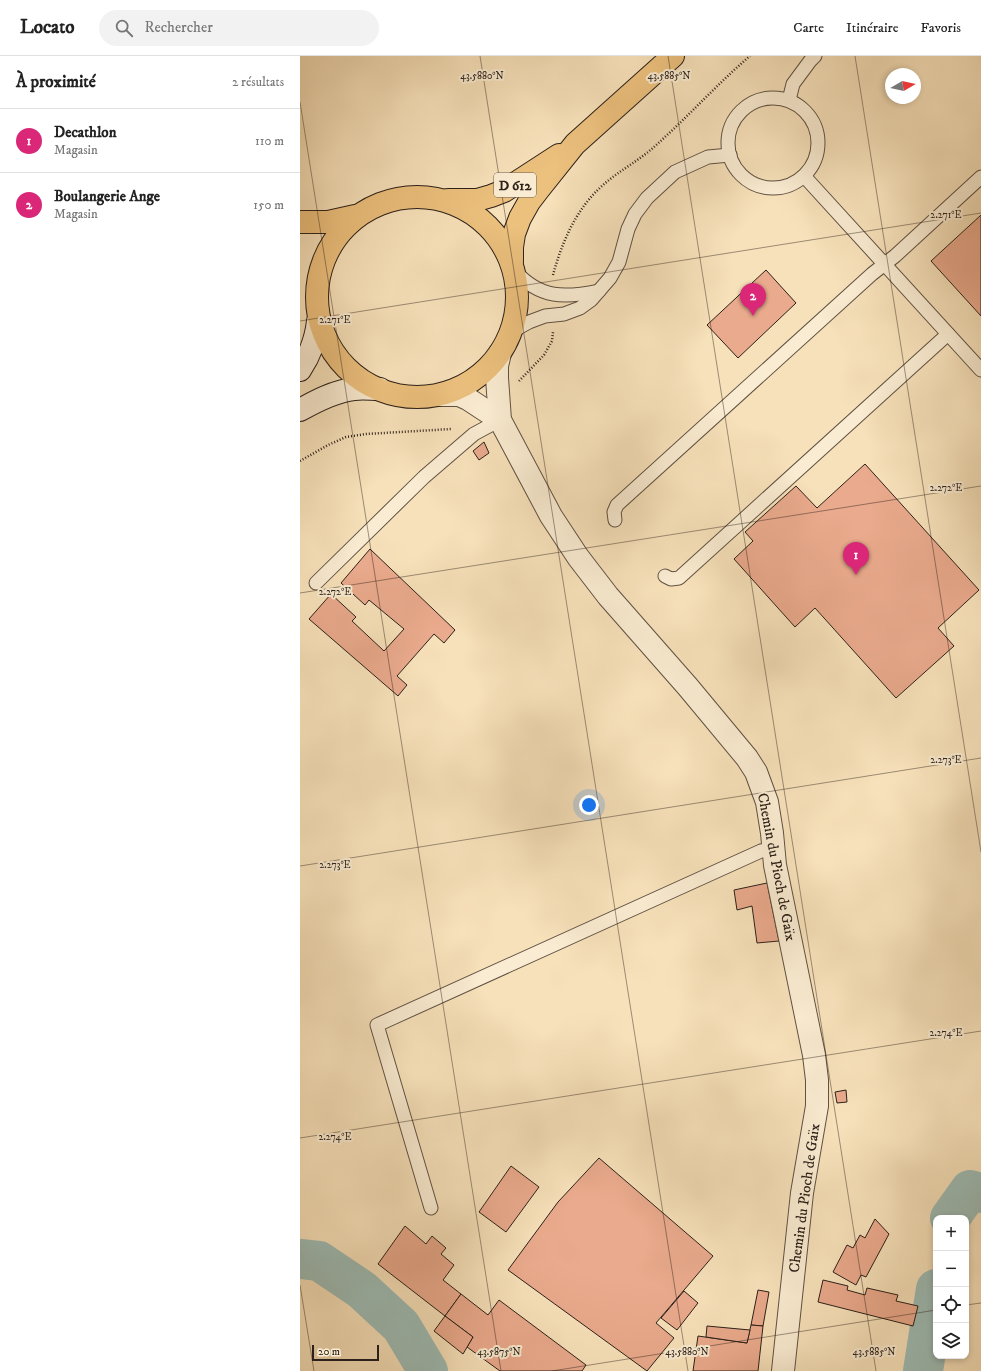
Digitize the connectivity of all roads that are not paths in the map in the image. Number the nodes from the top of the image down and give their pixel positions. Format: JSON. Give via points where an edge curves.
{"nodes":[{"id":1,"x":673,"y":56,"type":"edge"},
{"id":2,"x":816,"y":56,"type":"edge"},
{"id":3,"x":789,"y":100,"type":"junction"},
{"id":4,"x":575,"y":144,"type":"junction"},
{"id":5,"x":730,"y":155,"type":"junction"},
{"id":6,"x":804,"y":176,"type":"junction"},
{"id":7,"x":981,"y":177,"type":"edge"},
{"id":8,"x":445,"y":200,"type":"junction"},
{"id":9,"x":355,"y":216,"type":"junction"},
{"id":10,"x":300,"y":222,"type":"edge"},
{"id":11,"x":885,"y":264,"type":"junction"},
{"id":12,"x":514,"y":267,"type":"junction"},
{"id":13,"x":300,"y":271,"type":"edge"},
{"id":14,"x":599,"y":290,"type":"junction"},
{"id":15,"x":318,"y":312,"type":"junction"},
{"id":16,"x":948,"y":334,"type":"junction"},
{"id":17,"x":504,"y":345,"type":"junction"},
{"id":18,"x":300,"y":370,"type":"edge"},
{"id":19,"x":981,"y":370,"type":"edge"},
{"id":20,"x":380,"y":389,"type":"junction"},
{"id":21,"x":441,"y":395,"type":"junction"},
{"id":22,"x":300,"y":410,"type":"edge"},
{"id":23,"x":500,"y":420,"type":"junction"},
{"id":24,"x":615,"y":520,"type":"dead end"},
{"id":25,"x":665,"y":576,"type":"dead end"},
{"id":26,"x":316,"y":583,"type":"dead end"},
{"id":27,"x":773,"y":849,"type":"junction"},
{"id":28,"x":431,"y":1208,"type":"dead end"},
{"id":29,"x":783,"y":1371,"type":"edge"}],
"edges":[{"from":1,"to":4,"type":"main road","number":"D 612"},
{"from":2,"to":3,"type":"lane","via":[[794,84]]},
{"from":3,"to":5,"type":"lane","via":[[760,99],[748,105],[731,127],[728,141]]},
{"from":3,"to":6,"type":"lane","via":[[801,107],[812,119],[818,133],[818,149],[814,164]]},
{"from":4,"to":8,"type":"main road","number":"D 612","via":[[504,191],[477,200]]},
{"from":4,"to":12,"type":"main road","number":"D 612","via":[[520,218],[512,247]]},
{"from":5,"to":6,"type":"lane","via":[[736,169],[747,180],[761,187],[791,185]]},
{"from":5,"to":14,"type":"lane","via":[[708,157],[675,172],[647,198],[628,229],[619,262]]},
{"from":6,"to":11,"type":"lane"},
{"from":7,"to":11,"type":"lane"},
{"from":8,"to":9,"type":"main road","via":[[429,197],[400,198]]},
{"from":8,"to":12,"type":"main road","via":[[487,224],[503,243]]},
{"from":9,"to":10,"type":"main road","via":[[328,222]]},
{"from":9,"to":15,"type":"main road","via":[[335,234],[324,255],[316,279]]},
{"from":11,"to":16,"type":"lane"},
{"from":11,"to":24,"type":"lane","via":[[617,505],[614,512]]},
{"from":12,"to":14,"type":"lane","via":[[524,281],[552,294],[579,295]]},
{"from":12,"to":17,"type":"main road","via":[[517,305]]},
{"from":13,"to":15,"type":"main road"},
{"from":14,"to":17,"type":"lane","via":[[580,308],[537,319],[518,328]]},
{"from":15,"to":18,"type":"street","via":[[316,336]]},
{"from":15,"to":20,"type":"main road","via":[[325,339],[342,364],[362,382]]},
{"from":16,"to":19,"type":"lane"},
{"from":16,"to":25,"type":"lane","via":[[679,578],[671,579]]},
{"from":17,"to":21,"type":"main road","via":[[484,372],[464,386]]},
{"from":17,"to":23,"type":"street","name":"Chemin du Pioch de Gaïx","via":[[497,366]]},
{"from":20,"to":21,"type":"main road","via":[[414,398]]},
{"from":20,"to":22,"type":"street","via":[[341,392]]},
{"from":21,"to":23,"type":"street","name":"Chemin du Pioch de Gaïx","via":[[468,399]]},
{"from":23,"to":26,"type":"lane","via":[[474,434],[441,463]]},
{"from":23,"to":27,"type":"street","name":"Chemin du Pioch de Gaïx","via":[[552,516],[578,557],[756,772],[767,802]]},
{"from":27,"to":28,"type":"lane","via":[[761,851],[377,1025]]},
{"from":27,"to":29,"type":"street","name":"Chemin du Pioch de Gaïx","via":[[817,1080],[817,1106],[802,1194]]}]}
